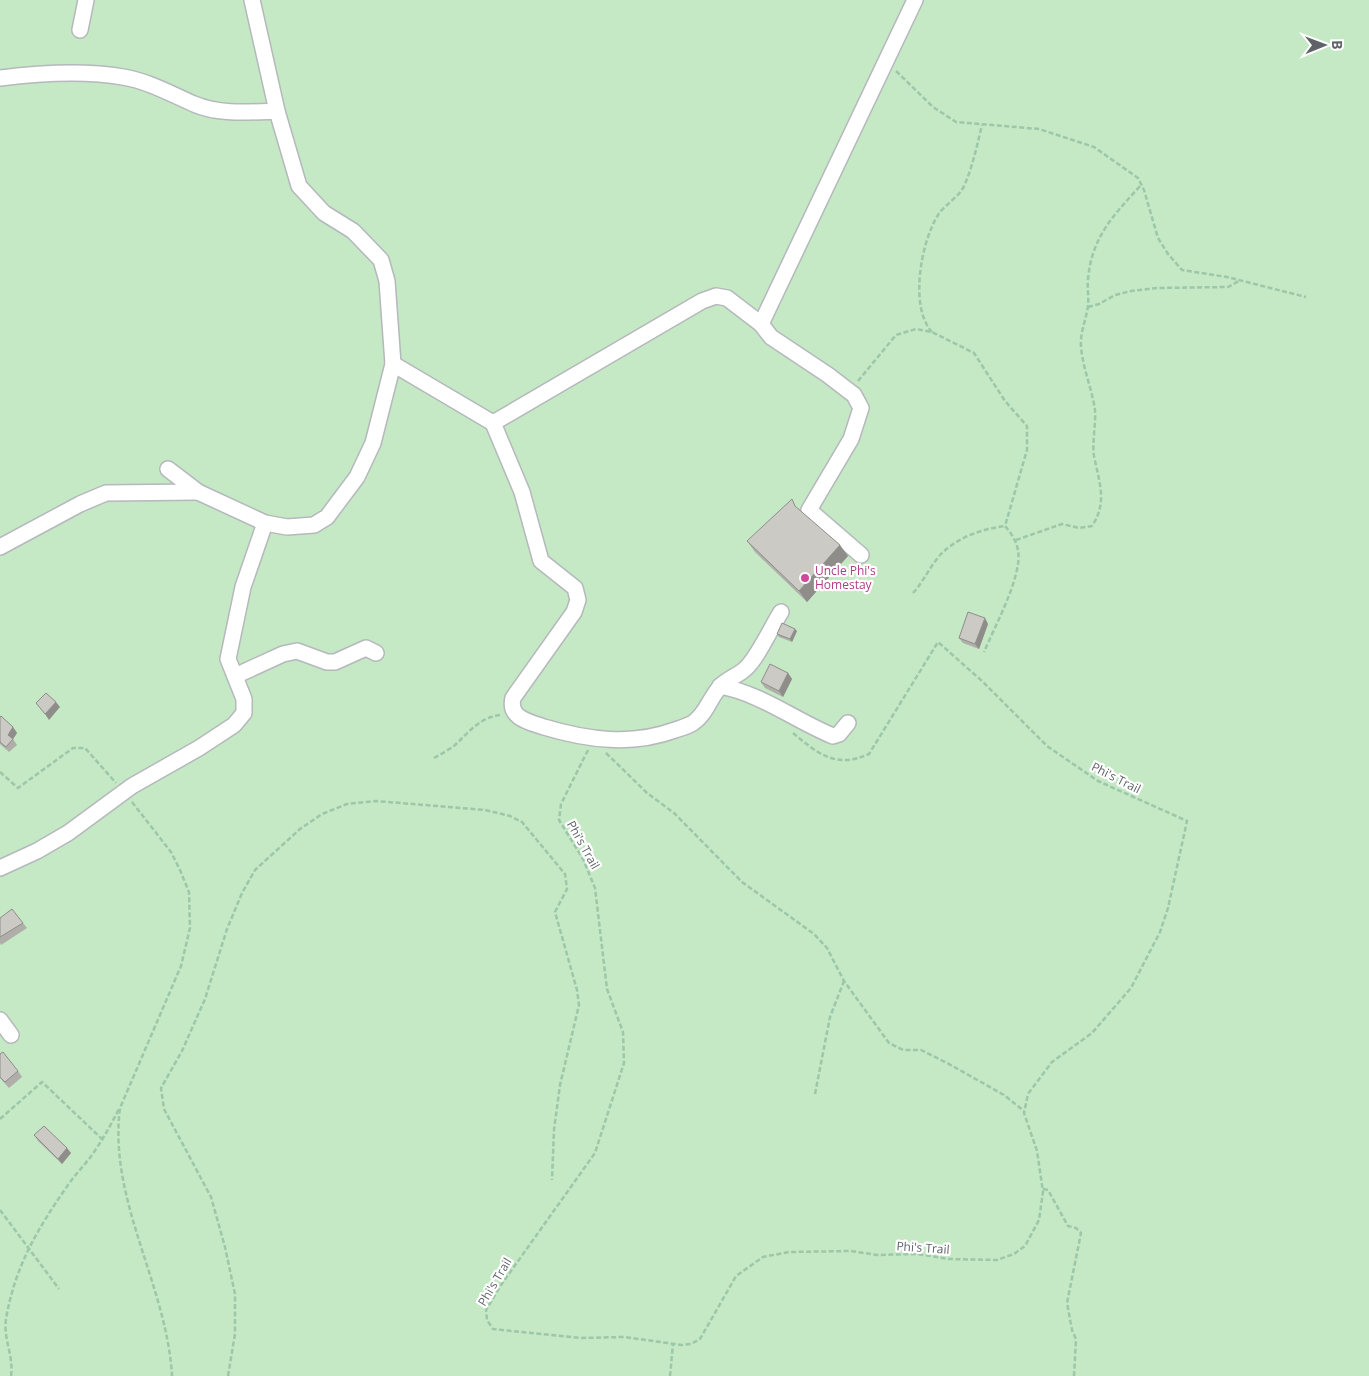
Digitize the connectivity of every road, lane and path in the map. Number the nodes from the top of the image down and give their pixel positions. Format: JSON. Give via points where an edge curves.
{"nodes":[{"id":1,"x":86,"y":0,"type":"edge"},
{"id":2,"x":252,"y":0,"type":"edge"},
{"id":3,"x":915,"y":0,"type":"edge"},
{"id":4,"x":80,"y":30,"type":"dead end"},
{"id":5,"x":883,"y":66,"type":"junction"},
{"id":6,"x":0,"y":78,"type":"edge"},
{"id":7,"x":278,"y":112,"type":"junction"},
{"id":8,"x":982,"y":125,"type":"junction"},
{"id":9,"x":1141,"y":185,"type":"junction"},
{"id":10,"x":1239,"y":280,"type":"junction"},
{"id":11,"x":1306,"y":297,"type":"dead end"},
{"id":12,"x":1088,"y":306,"type":"junction"},
{"id":13,"x":761,"y":324,"type":"junction"},
{"id":14,"x":932,"y":332,"type":"junction"},
{"id":15,"x":393,"y":364,"type":"junction"},
{"id":16,"x":848,"y":390,"type":"junction"},
{"id":17,"x":493,"y":423,"type":"junction"},
{"id":18,"x":168,"y":469,"type":"dead end"},
{"id":19,"x":198,"y":492,"type":"junction"},
{"id":20,"x":265,"y":523,"type":"junction"},
{"id":21,"x":1005,"y":526,"type":"junction"},
{"id":22,"x":1015,"y":541,"type":"junction"},
{"id":23,"x":0,"y":547,"type":"edge"},
{"id":24,"x":861,"y":555,"type":"dead end"},
{"id":25,"x":913,"y":593,"type":"dead end"},
{"id":26,"x":782,"y":612,"type":"dead end"},
{"id":27,"x":376,"y":652,"type":"dead end"},
{"id":28,"x":984,"y":652,"type":"dead end"},
{"id":29,"x":235,"y":676,"type":"junction"},
{"id":30,"x":720,"y":686,"type":"junction"},
{"id":31,"x":518,"y":716,"type":"junction"},
{"id":32,"x":848,"y":723,"type":"dead end"},
{"id":33,"x":787,"y":728,"type":"dead end"},
{"id":34,"x":594,"y":739,"type":"junction"},
{"id":35,"x":434,"y":758,"type":"dead end"},
{"id":36,"x":0,"y":772,"type":"edge"},
{"id":37,"x":124,"y":791,"type":"junction"},
{"id":38,"x":0,"y":868,"type":"edge"},
{"id":39,"x":844,"y":981,"type":"junction"},
{"id":40,"x":0,"y":1020,"type":"edge"},
{"id":41,"x":11,"y":1035,"type":"dead end"},
{"id":42,"x":815,"y":1094,"type":"dead end"},
{"id":43,"x":120,"y":1108,"type":"junction"},
{"id":44,"x":1024,"y":1111,"type":"junction"},
{"id":45,"x":0,"y":1119,"type":"edge"},
{"id":46,"x":102,"y":1139,"type":"junction"},
{"id":47,"x":552,"y":1180,"type":"dead end"},
{"id":48,"x":1043,"y":1189,"type":"junction"},
{"id":49,"x":0,"y":1210,"type":"edge"},
{"id":50,"x":28,"y":1247,"type":"junction"},
{"id":51,"x":58,"y":1289,"type":"dead end"},
{"id":52,"x":673,"y":1344,"type":"junction"},
{"id":53,"x":11,"y":1376,"type":"edge"},
{"id":54,"x":172,"y":1376,"type":"edge"},
{"id":55,"x":228,"y":1376,"type":"edge"},
{"id":56,"x":670,"y":1376,"type":"edge"},
{"id":57,"x":1074,"y":1376,"type":"edge"}],
"edges":[{"from":1,"to":4,"type":"street"},
{"from":2,"to":7,"type":"street"},
{"from":3,"to":5,"type":"street"},
{"from":5,"to":8,"type":"path","via":[[899,72],[932,107],[956,122]]},
{"from":5,"to":13,"type":"street"},
{"from":6,"to":7,"type":"street","via":[[47,73],[123,77],[176,94],[195,105],[226,111]]},
{"from":7,"to":15,"type":"street","via":[[299,186],[324,213],[353,231],[381,260],[388,280]]},
{"from":8,"to":9,"type":"path","via":[[1039,129],[1094,146],[1138,178]]},
{"from":8,"to":14,"type":"path","via":[[965,185],[938,214],[922,262],[921,310],[924,324]]},
{"from":9,"to":10,"type":"path","via":[[1158,238],[1182,270]]},
{"from":9,"to":12,"type":"path","via":[[1106,225],[1096,242],[1088,278]]},
{"from":10,"to":11,"type":"path"},
{"from":10,"to":12,"type":"path","via":[[1228,287],[1131,291]]},
{"from":12,"to":22,"type":"path","via":[[1081,326],[1081,346],[1095,410],[1094,454],[1102,504],[1092,526],[1079,528],[1062,524]]},
{"from":13,"to":16,"type":"street","via":[[770,337]]},
{"from":13,"to":17,"type":"street","via":[[727,298],[709,298]]},
{"from":14,"to":16,"type":"path","via":[[916,329],[896,335]]},
{"from":14,"to":21,"type":"path","via":[[974,353],[1005,401],[1027,426],[1027,450]]},
{"from":15,"to":17,"type":"street"},
{"from":15,"to":20,"type":"street","via":[[373,443],[357,477],[331,511],[314,524],[287,527]]},
{"from":16,"to":24,"type":"street","via":[[861,408],[851,439],[809,510]]},
{"from":17,"to":31,"type":"street","via":[[522,492],[541,562],[575,588],[578,600],[574,612],[512,698],[511,706]]},
{"from":18,"to":19,"type":"street"},
{"from":19,"to":20,"type":"street"},
{"from":19,"to":23,"type":"street","via":[[106,493]]},
{"from":20,"to":29,"type":"street","via":[[252,558],[230,644],[228,659]]},
{"from":21,"to":22,"type":"path"},
{"from":21,"to":25,"type":"path","via":[[962,539],[941,555]]},
{"from":22,"to":28,"type":"path","via":[[1019,552],[1013,586]]},
{"from":26,"to":30,"type":"street","via":[[746,669]]},
{"from":27,"to":29,"type":"street","via":[[366,648],[342,660],[327,662],[297,651]]},
{"from":29,"to":37,"type":"street","via":[[244,699],[244,713],[234,725]]},
{"from":30,"to":32,"type":"street","via":[[742,690],[833,736]]},
{"from":30,"to":34,"type":"street","via":[[708,709],[692,723],[644,738]]},
{"from":31,"to":34,"type":"street","via":[[563,733]]},
{"from":31,"to":35,"type":"path","via":[[491,716]]},
{"from":33,"to":44,"type":"path","name":"Phi's Trail","via":[[825,757],[849,761],[869,754],[938,642],[1047,746],[1098,782],[1187,821],[1160,932],[1131,988],[1092,1033],[1052,1062],[1028,1094]]},
{"from":34,"to":39,"type":"path","via":[[614,763],[674,813],[742,882],[814,934],[827,948]]},
{"from":34,"to":52,"type":"path","name":"Phi's Trail","via":[[561,804],[559,820],[596,888],[607,989],[623,1032],[624,1064],[595,1153],[501,1285],[486,1310],[487,1320],[493,1329],[502,1331],[580,1338],[624,1337]]},
{"from":36,"to":37,"type":"path","via":[[18,788],[73,748],[85,748]]},
{"from":37,"to":38,"type":"street","via":[[68,833]]},
{"from":37,"to":43,"type":"path","via":[[177,864],[189,892],[190,928],[181,966]]},
{"from":39,"to":42,"type":"path","via":[[830,1016]]},
{"from":39,"to":44,"type":"path","via":[[889,1044],[902,1050],[921,1050],[1004,1095]]},
{"from":40,"to":41,"type":"street"},
{"from":43,"to":46,"type":"path"},
{"from":43,"to":54,"type":"path","via":[[117,1130],[119,1166],[158,1303]]},
{"from":44,"to":48,"type":"path","name":"Phi's Trail","via":[[1037,1151]]},
{"from":45,"to":46,"type":"path","via":[[42,1082]]},
{"from":46,"to":50,"type":"path"},
{"from":47,"to":55,"type":"path","via":[[560,1085],[579,1005],[555,912],[566,889],[565,874],[522,822],[510,816],[485,810],[376,801],[347,804],[322,814],[300,829],[255,870],[231,920],[205,999],[182,1052],[161,1088],[164,1109],[211,1197],[225,1247],[235,1294],[235,1334]]},
{"from":48,"to":52,"type":"path","name":"Phi's Trail","via":[[1039,1220],[1025,1246],[1014,1254],[997,1260],[822,1250],[763,1257],[736,1276],[700,1339],[691,1344]]},
{"from":48,"to":57,"type":"path","via":[[1048,1190],[1068,1226],[1081,1234],[1067,1303],[1076,1339]]},
{"from":49,"to":50,"type":"path"},
{"from":50,"to":51,"type":"path"},
{"from":50,"to":53,"type":"path","via":[[6,1322],[13,1362]]},
{"from":52,"to":56,"type":"path"}]}
